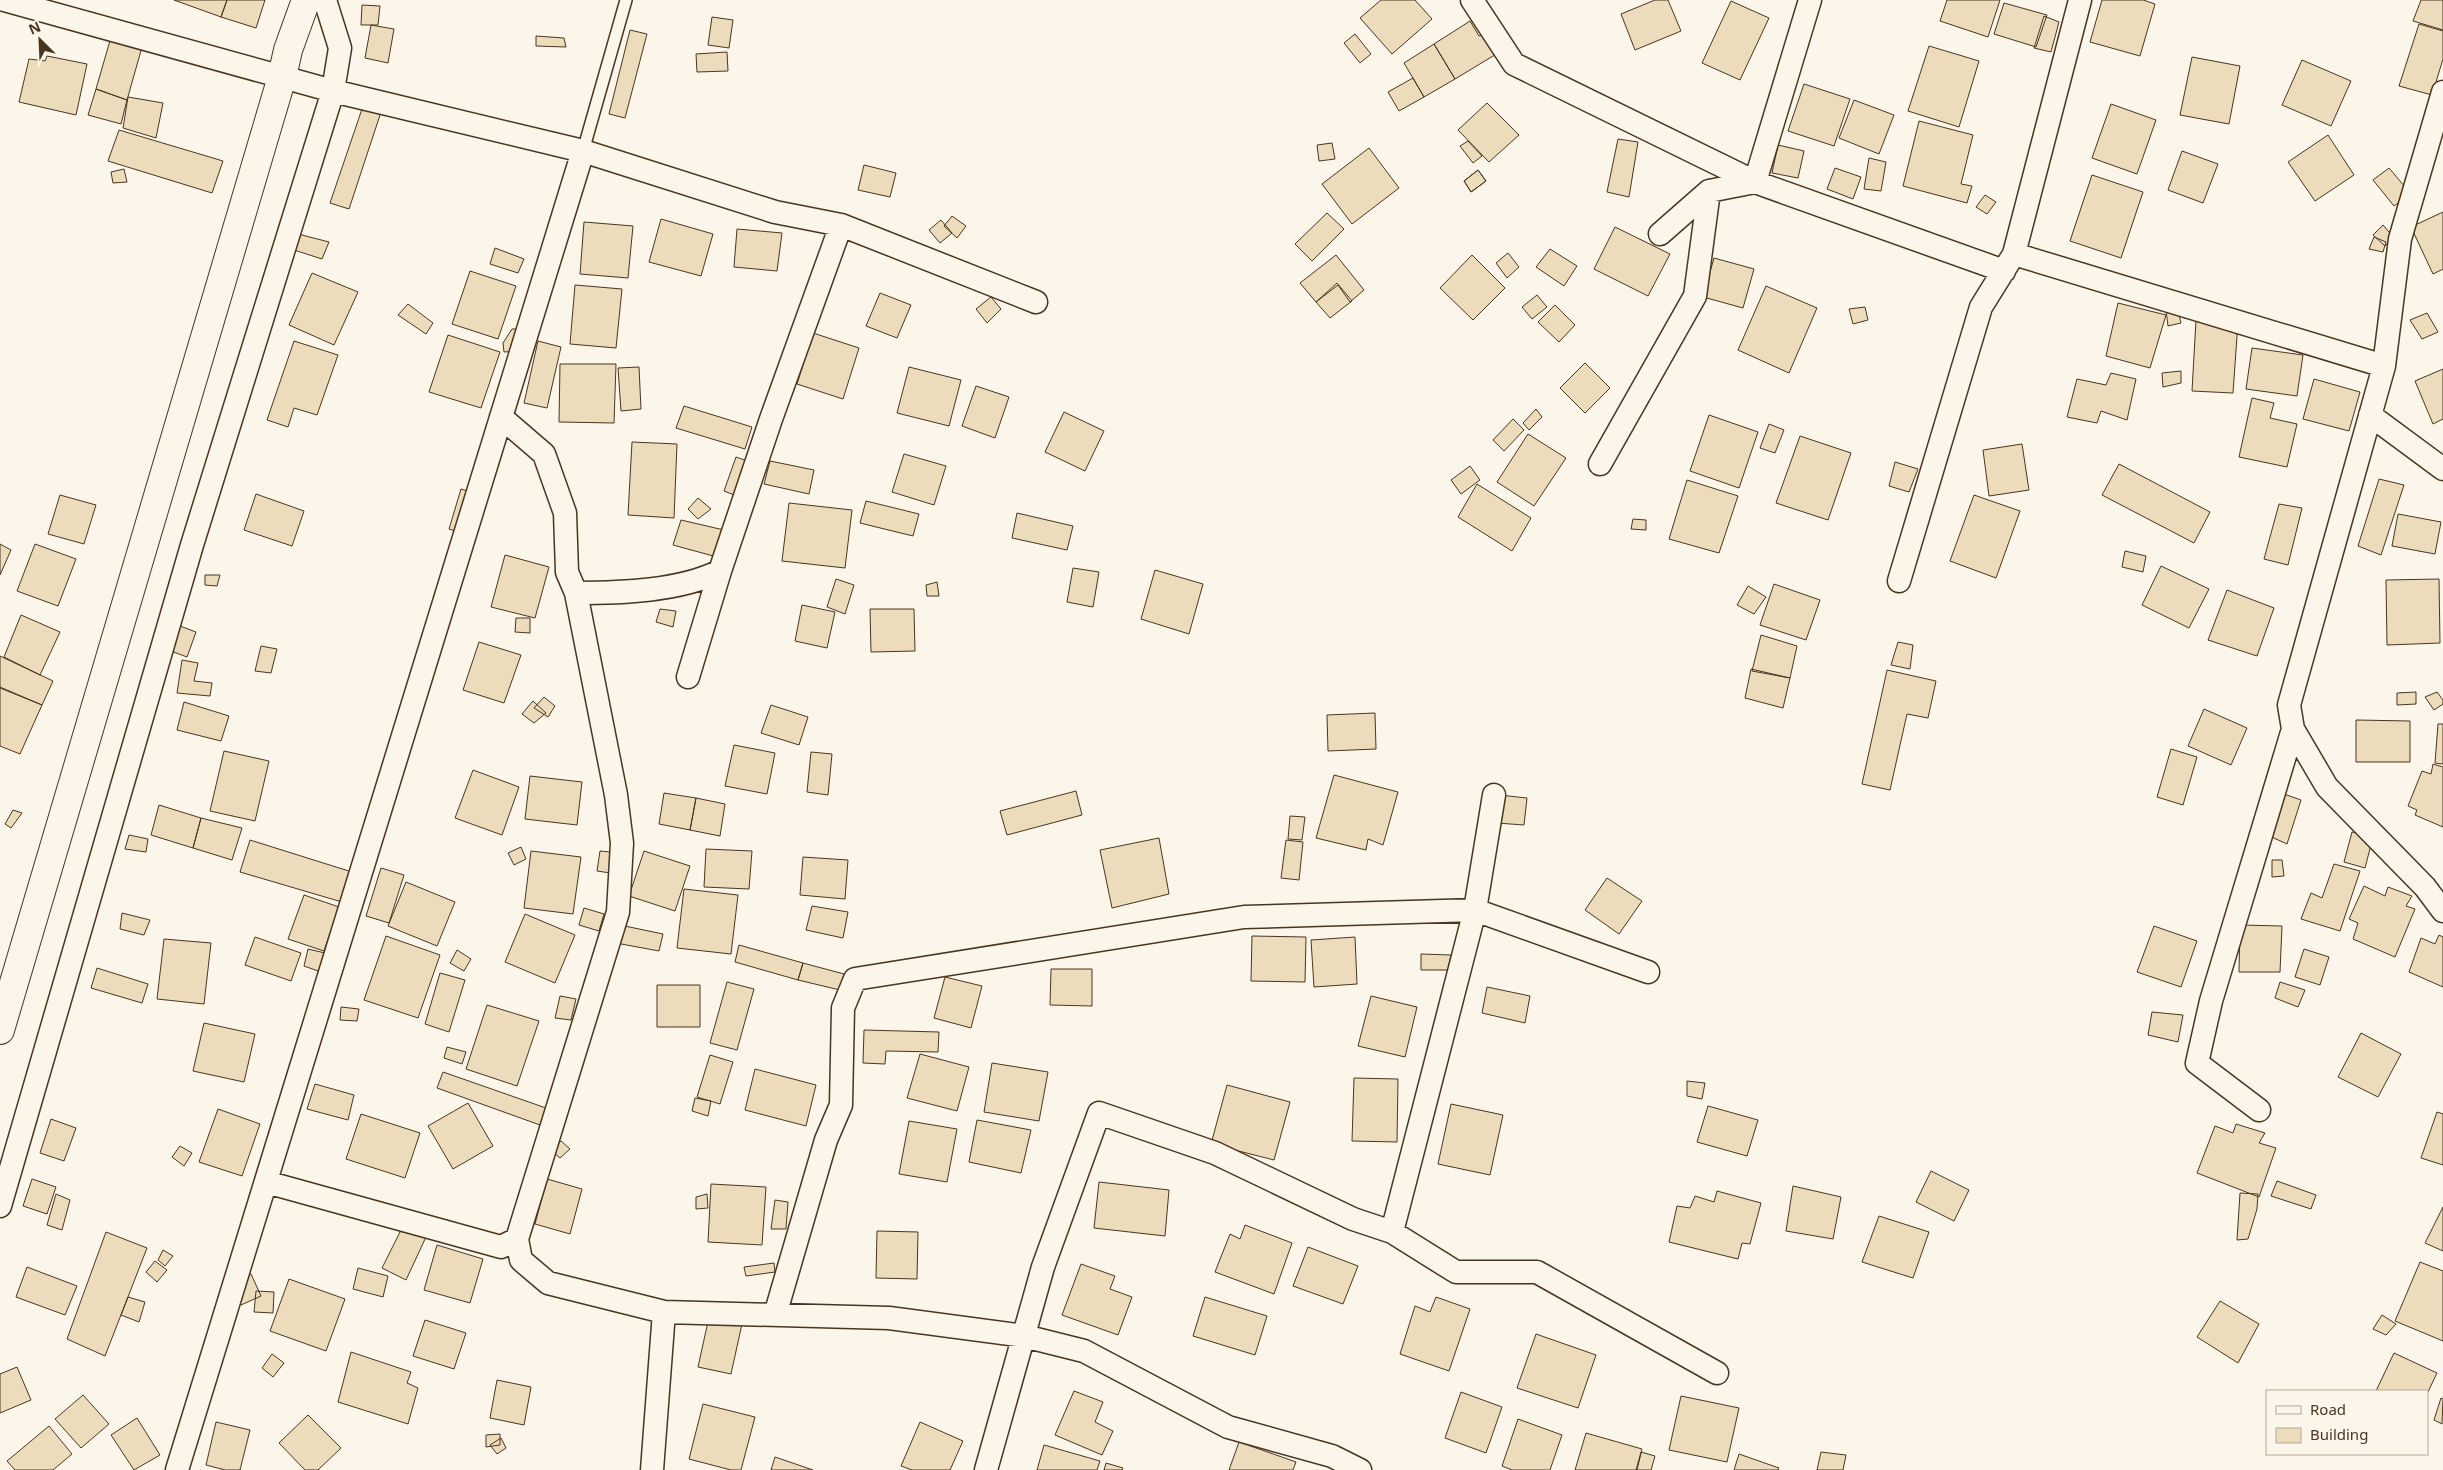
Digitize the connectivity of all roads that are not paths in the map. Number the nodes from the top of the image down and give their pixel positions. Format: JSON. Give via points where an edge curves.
{"nodes":[{"id":1,"x":4,"y":0,"type":"edge"},
{"id":2,"x":306,"y":0,"type":"edge"},
{"id":3,"x":325,"y":0,"type":"edge"},
{"id":4,"x":626,"y":0,"type":"edge"},
{"id":5,"x":1472,"y":0,"type":"edge"},
{"id":6,"x":1810,"y":0,"type":"edge"},
{"id":7,"x":2080,"y":0,"type":"edge"},
{"id":8,"x":282,"y":77,"type":"junction"},
{"id":9,"x":333,"y":91,"type":"junction"},
{"id":10,"x":2443,"y":92,"type":"edge"},
{"id":11,"x":583,"y":151,"type":"junction"},
{"id":12,"x":1754,"y":182,"type":"junction"},
{"id":13,"x":1708,"y":191,"type":"junction"},
{"id":14,"x":841,"y":225,"type":"junction"},
{"id":15,"x":1660,"y":234,"type":"dead end"},
{"id":16,"x":2009,"y":263,"type":"junction"},
{"id":17,"x":1036,"y":302,"type":"dead end"},
{"id":18,"x":2384,"y":366,"type":"junction"},
{"id":19,"x":2370,"y":415,"type":"junction"},
{"id":20,"x":501,"y":417,"type":"junction"},
{"id":21,"x":1600,"y":464,"type":"dead end"},
{"id":22,"x":2443,"y":469,"type":"edge"},
{"id":23,"x":720,"y":571,"type":"junction"},
{"id":24,"x":1899,"y":581,"type":"dead end"},
{"id":25,"x":576,"y":593,"type":"junction"},
{"id":26,"x":688,"y":677,"type":"dead end"},
{"id":27,"x":2293,"y":729,"type":"junction"},
{"id":28,"x":1494,"y":795,"type":"dead end"},
{"id":29,"x":1475,"y":910,"type":"junction"},
{"id":30,"x":2443,"y":911,"type":"edge"},
{"id":31,"x":1648,"y":972,"type":"dead end"},
{"id":32,"x":0,"y":1030,"type":"edge"},
{"id":33,"x":2259,"y":1110,"type":"dead end"},
{"id":34,"x":266,"y":1182,"type":"junction"},
{"id":35,"x":0,"y":1206,"type":"edge"},
{"id":36,"x":1392,"y":1232,"type":"junction"},
{"id":37,"x":517,"y":1239,"type":"junction"},
{"id":38,"x":664,"y":1312,"type":"junction"},
{"id":39,"x":775,"y":1315,"type":"junction"},
{"id":40,"x":1024,"y":1336,"type":"junction"},
{"id":41,"x":1718,"y":1373,"type":"dead end"},
{"id":42,"x":186,"y":1444,"type":"junction"},
{"id":43,"x":1330,"y":1463,"type":"edge"},
{"id":44,"x":177,"y":1470,"type":"edge"},
{"id":45,"x":195,"y":1470,"type":"edge"},
{"id":46,"x":652,"y":1470,"type":"edge"},
{"id":47,"x":986,"y":1470,"type":"edge"},
{"id":48,"x":1360,"y":1470,"type":"edge"}],
"edges":[{"from":1,"to":8,"type":"street"},
{"from":2,"to":8,"type":"highway"},
{"from":3,"to":9,"type":"street","via":[[340,48]]},
{"from":4,"to":11,"type":"lane"},
{"from":5,"to":12,"type":"street","via":[[1514,64]]},
{"from":6,"to":12,"type":"street"},
{"from":7,"to":16,"type":"street"},
{"from":8,"to":9,"type":"street"},
{"from":8,"to":32,"type":"highway"},
{"from":9,"to":11,"type":"street"},
{"from":9,"to":35,"type":"street","via":[[192,545]]},
{"from":10,"to":18,"type":"street","via":[[2400,239]]},
{"from":11,"to":14,"type":"street","via":[[775,212]]},
{"from":11,"to":20,"type":"street"},
{"from":12,"to":13,"type":"street"},
{"from":12,"to":16,"type":"street"},
{"from":13,"to":15,"type":"street"},
{"from":13,"to":21,"type":"street","via":[[1695,296]]},
{"from":14,"to":17,"type":"street"},
{"from":14,"to":23,"type":"street"},
{"from":16,"to":18,"type":"street"},
{"from":16,"to":24,"type":"street","via":[[1981,307]]},
{"from":18,"to":19,"type":"street"},
{"from":19,"to":22,"type":"street"},
{"from":19,"to":27,"type":"street","via":[[2289,705]]},
{"from":20,"to":25,"type":"street","via":[[544,454],[565,513],[567,572]]},
{"from":20,"to":34,"type":"street"},
{"from":23,"to":25,"type":"street","via":[[705,578],[623,593]]},
{"from":23,"to":26,"type":"street"},
{"from":25,"to":37,"type":"street","via":[[616,795],[622,843],[618,912]]},
{"from":27,"to":30,"type":"street","via":[[2327,787],[2425,887]]},
{"from":27,"to":33,"type":"street","via":[[2211,1001],[2196,1063]]},
{"from":28,"to":29,"type":"street"},
{"from":29,"to":31,"type":"street"},
{"from":29,"to":36,"type":"street"},
{"from":29,"to":39,"type":"street","via":[[1244,917],[855,979],[844,1008],[842,1105],[826,1140]]},
{"from":34,"to":37,"type":"street","via":[[501,1247]]},
{"from":34,"to":42,"type":"street"},
{"from":36,"to":40,"type":"street","via":[[1353,1219],[1215,1154],[1099,1113],[1043,1266]]},
{"from":36,"to":41,"type":"street","via":[[1456,1272],[1537,1272]]},
{"from":37,"to":38,"type":"street","via":[[521,1260],[548,1282]]},
{"from":38,"to":39,"type":"street"},
{"from":38,"to":46,"type":"street"},
{"from":39,"to":40,"type":"street","via":[[889,1318]]},
{"from":40,"to":43,"type":"street","via":[[1084,1351],[1228,1427]]},
{"from":40,"to":47,"type":"street"},
{"from":42,"to":44,"type":"street"},
{"from":42,"to":45,"type":"street"},
{"from":43,"to":48,"type":"street"}]}
